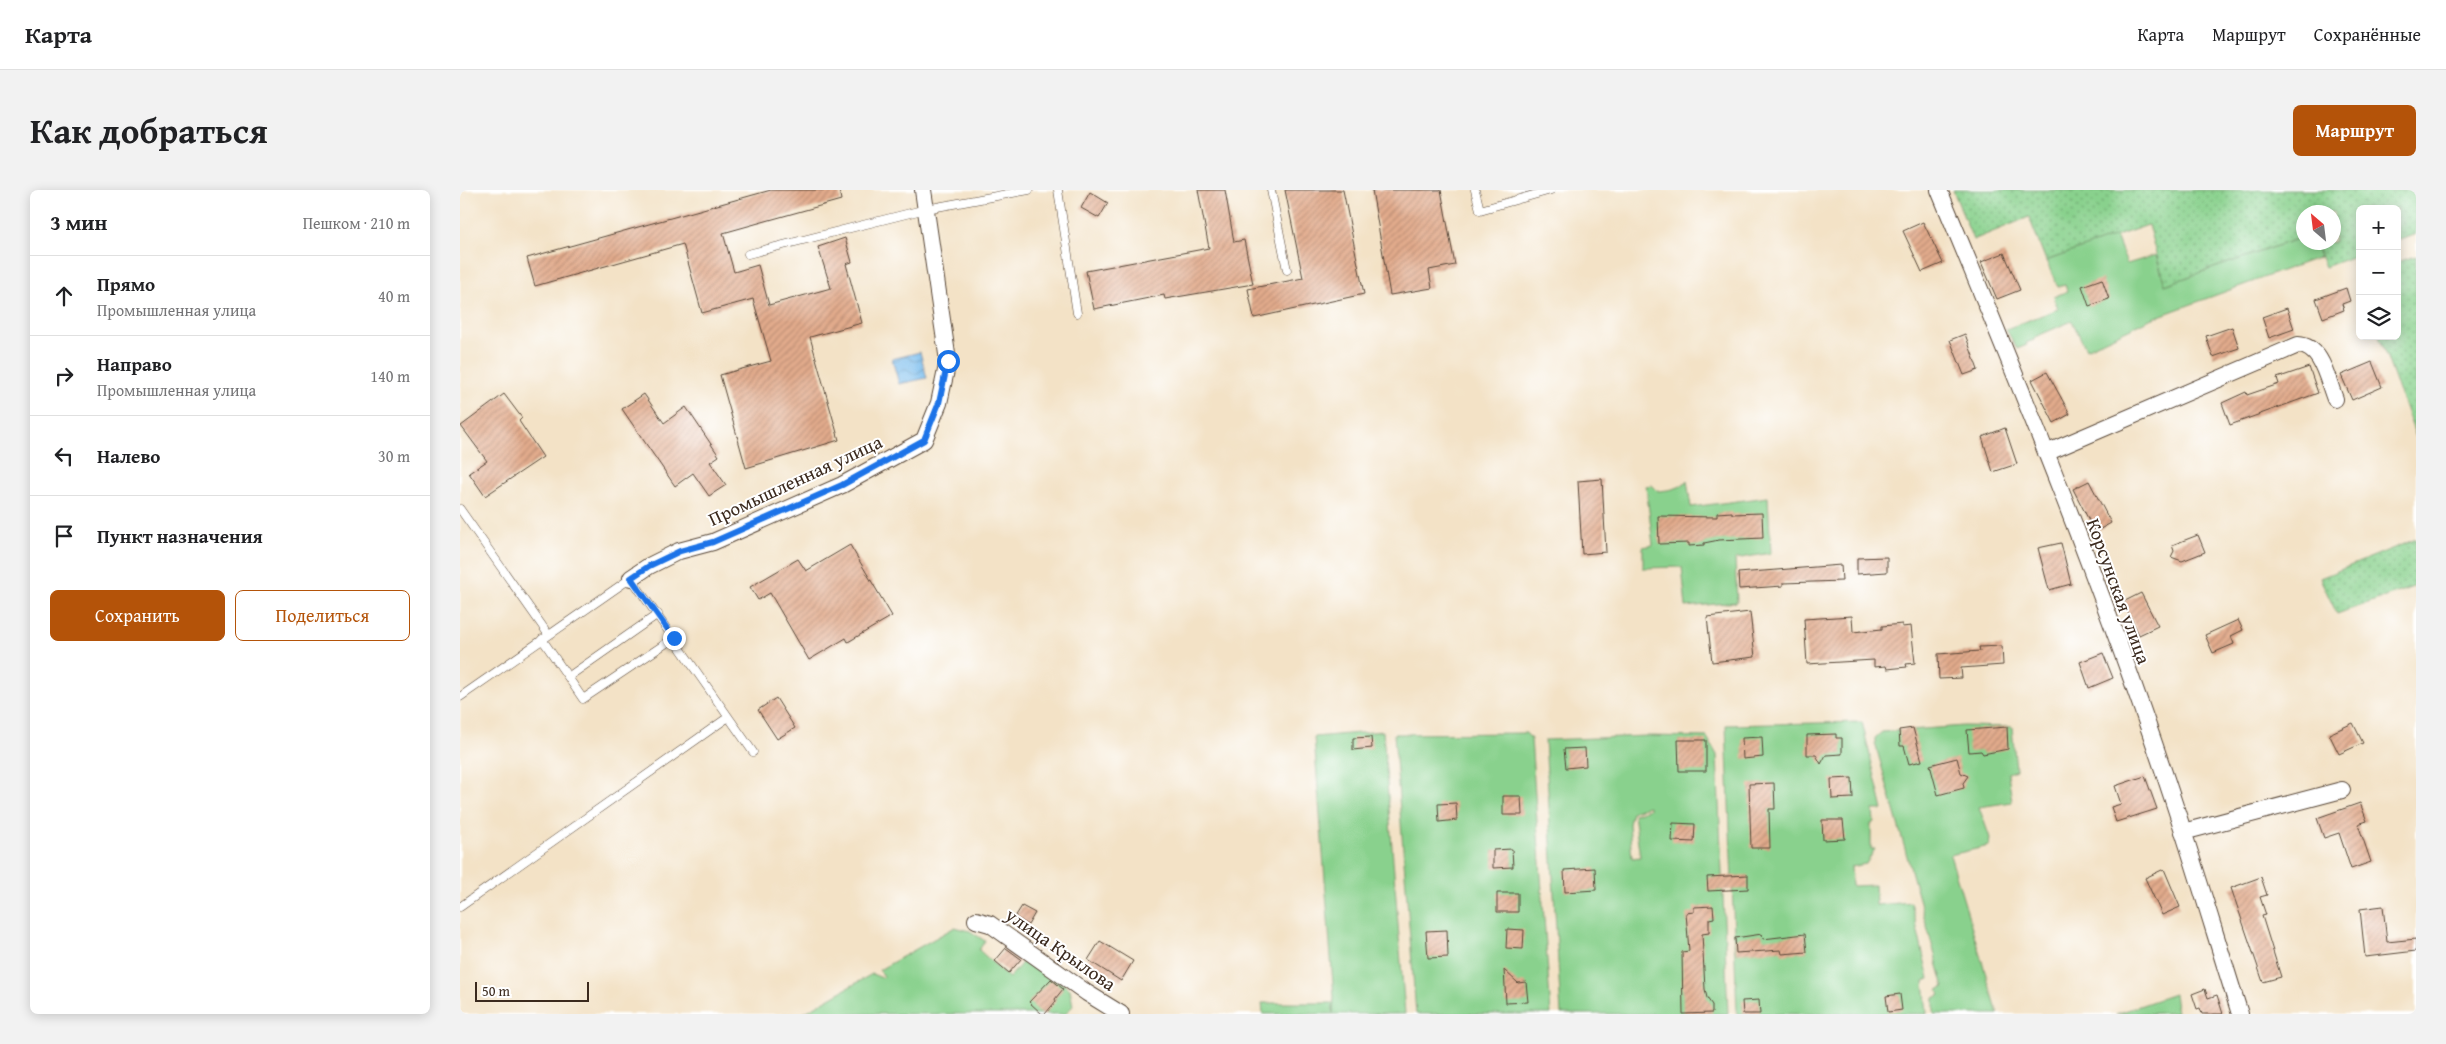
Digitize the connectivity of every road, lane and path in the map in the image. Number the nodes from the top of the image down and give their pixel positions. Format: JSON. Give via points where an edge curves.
{"nodes":[{"id":1,"x":923,"y":190,"type":"edge"},
{"id":2,"x":1029,"y":190,"type":"edge"},
{"id":3,"x":1058,"y":190,"type":"edge"},
{"id":4,"x":1271,"y":190,"type":"edge"},
{"id":5,"x":1475,"y":190,"type":"edge"},
{"id":6,"x":1551,"y":190,"type":"edge"},
{"id":7,"x":1938,"y":190,"type":"edge"},
{"id":8,"x":926,"y":209,"type":"junction"},
{"id":9,"x":748,"y":254,"type":"dead end"},
{"id":10,"x":1287,"y":270,"type":"dead end"},
{"id":11,"x":1077,"y":313,"type":"dead end"},
{"id":12,"x":2335,"y":399,"type":"dead end"},
{"id":13,"x":2046,"y":453,"type":"junction"},
{"id":14,"x":460,"y":509,"type":"edge"},
{"id":15,"x":631,"y":578,"type":"junction"},
{"id":16,"x":658,"y":614,"type":"junction"},
{"id":17,"x":545,"y":637,"type":"junction"},
{"id":18,"x":674,"y":638,"type":"junction"},
{"id":19,"x":568,"y":677,"type":"junction"},
{"id":20,"x":460,"y":697,"type":"edge"},
{"id":21,"x":727,"y":718,"type":"junction"},
{"id":22,"x":753,"y":752,"type":"dead end"},
{"id":23,"x":2342,"y":790,"type":"dead end"},
{"id":24,"x":2183,"y":832,"type":"junction"},
{"id":25,"x":460,"y":907,"type":"edge"},
{"id":26,"x":976,"y":920,"type":"dead end"},
{"id":27,"x":1121,"y":1014,"type":"edge"},
{"id":28,"x":2240,"y":1014,"type":"edge"}],
"edges":[{"from":1,"to":8,"type":"street","name":"Промышленная улица"},
{"from":2,"to":8,"type":"lane"},
{"from":3,"to":11,"type":"lane"},
{"from":4,"to":10,"type":"lane"},
{"from":5,"to":6,"type":"lane","via":[[1480,210]]},
{"from":7,"to":13,"type":"street","name":"Корсунская улица"},
{"from":8,"to":9,"type":"lane"},
{"from":8,"to":15,"type":"street","name":"Промышленная улица","via":[[948,361],[939,403],[924,440],[842,485],[713,542],[680,551]]},
{"from":12,"to":13,"type":"street","via":[[2316,351],[2298,345]]},
{"from":13,"to":24,"type":"street","name":"Корсунская улица","via":[[2114,633]]},
{"from":14,"to":17,"type":"lane"},
{"from":15,"to":16,"type":"lane"},
{"from":15,"to":17,"type":"lane"},
{"from":16,"to":18,"type":"lane"},
{"from":16,"to":19,"type":"lane"},
{"from":17,"to":19,"type":"lane"},
{"from":17,"to":20,"type":"lane"},
{"from":18,"to":19,"type":"lane","via":[[584,699]]},
{"from":18,"to":21,"type":"lane"},
{"from":21,"to":22,"type":"lane"},
{"from":21,"to":25,"type":"lane"},
{"from":23,"to":24,"type":"street"},
{"from":24,"to":28,"type":"street","name":"Корсунская улица"},
{"from":26,"to":27,"type":"street","name":"улица Крылова","via":[[990,924],[1086,993]]}]}
